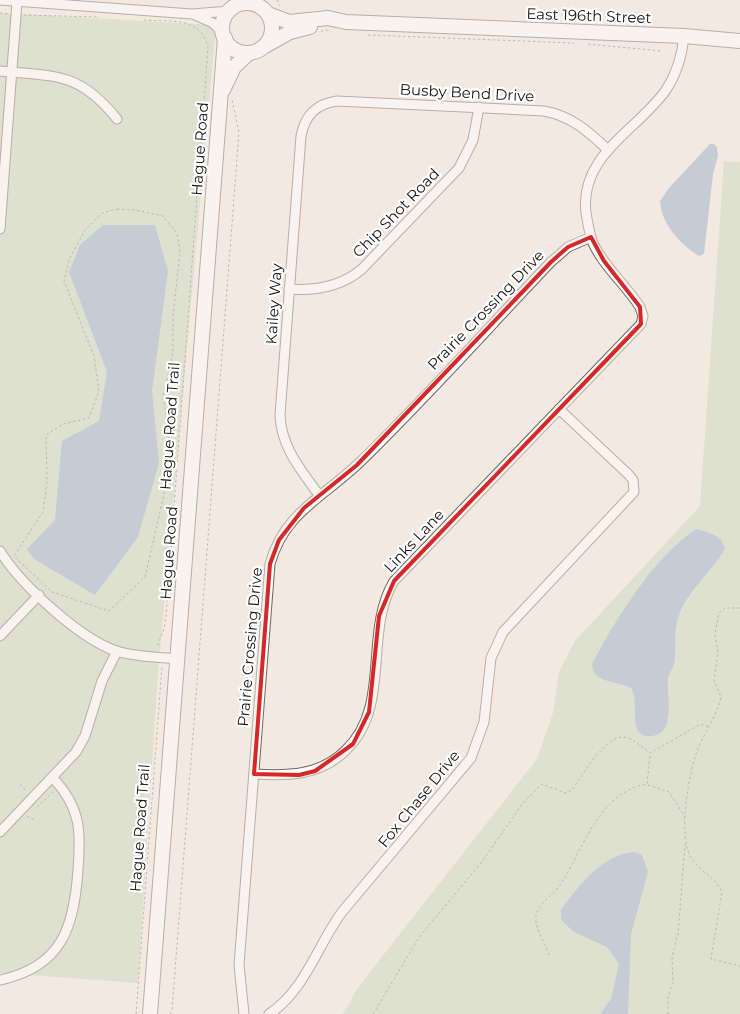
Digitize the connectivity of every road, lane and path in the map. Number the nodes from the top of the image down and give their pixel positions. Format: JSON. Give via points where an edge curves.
{"nodes":[{"id":1,"x":0,"y":0,"type":"edge"},
{"id":2,"x":17,"y":2,"type":"junction"},
{"id":3,"x":233,"y":6,"type":"edge"},
{"id":4,"x":262,"y":7,"type":"edge"},
{"id":5,"x":0,"y":14,"type":"edge"},
{"id":6,"x":16,"y":14,"type":"junction"},
{"id":7,"x":192,"y":14,"type":"junction"},
{"id":8,"x":102,"y":17,"type":"dead end"},
{"id":9,"x":138,"y":20,"type":"dead end"},
{"id":10,"x":346,"y":22,"type":"junction"},
{"id":11,"x":224,"y":36,"type":"junction"},
{"id":12,"x":684,"y":36,"type":"junction"},
{"id":13,"x":740,"y":41,"type":"edge"},
{"id":14,"x":265,"y":46,"type":"junction"},
{"id":15,"x":249,"y":53,"type":"junction"},
{"id":16,"x":0,"y":71,"type":"edge"},
{"id":17,"x":11,"y":72,"type":"junction"},
{"id":18,"x":221,"y":95,"type":"junction"},
{"id":19,"x":480,"y":107,"type":"junction"},
{"id":20,"x":315,"y":108,"type":"joint"},
{"id":21,"x":117,"y":119,"type":"dead end"},
{"id":22,"x":607,"y":150,"type":"junction"},
{"id":23,"x":2,"y":169,"type":"edge"},
{"id":24,"x":0,"y":229,"type":"edge"},
{"id":25,"x":85,"y":230,"type":"joint"},
{"id":26,"x":591,"y":237,"type":"junction"},
{"id":27,"x":289,"y":289,"type":"junction"},
{"id":28,"x":559,"y":409,"type":"junction"},
{"id":29,"x":319,"y":495,"type":"junction"},
{"id":30,"x":0,"y":551,"type":"edge"},
{"id":31,"x":39,"y":595,"type":"junction"},
{"id":32,"x":740,"y":608,"type":"edge"},
{"id":33,"x":0,"y":636,"type":"edge"},
{"id":34,"x":117,"y":651,"type":"junction"},
{"id":35,"x":163,"y":658,"type":"junction"},
{"id":36,"x":178,"y":659,"type":"junction"},
{"id":37,"x":708,"y":727,"type":"junction"},
{"id":38,"x":650,"y":753,"type":"junction"},
{"id":39,"x":254,"y":774,"type":"junction"},
{"id":40,"x":53,"y":778,"type":"junction"},
{"id":41,"x":647,"y":784,"type":"junction"},
{"id":42,"x":54,"y":791,"type":"dead end"},
{"id":43,"x":34,"y":810,"type":"dead end"},
{"id":44,"x":27,"y":816,"type":"dead end"},
{"id":45,"x":686,"y":819,"type":"junction"},
{"id":46,"x":35,"y":820,"type":"dead end"},
{"id":47,"x":0,"y":832,"type":"edge"},
{"id":48,"x":685,"y":839,"type":"junction"},
{"id":49,"x":549,"y":955,"type":"dead end"},
{"id":50,"x":740,"y":966,"type":"edge"},
{"id":51,"x":0,"y":980,"type":"edge"},
{"id":52,"x":136,"y":1014,"type":"edge"},
{"id":53,"x":150,"y":1014,"type":"edge"},
{"id":54,"x":244,"y":1014,"type":"edge"},
{"id":55,"x":269,"y":1014,"type":"edge"},
{"id":56,"x":373,"y":1014,"type":"edge"},
{"id":57,"x":668,"y":1014,"type":"edge"}],
"edges":[{"from":1,"to":2,"type":"street"},
{"from":2,"to":6,"type":"street"},
{"from":2,"to":7,"type":"street"},
{"from":3,"to":4,"type":"main road"},
{"from":3,"to":7,"type":"street"},
{"from":3,"to":11,"type":"main road","via":[[224,21]]},
{"from":4,"to":10,"type":"main road","name":"East 196th Street","via":[[289,22],[328,18]]},
{"from":4,"to":14,"type":"main road","via":[[272,29]]},
{"from":5,"to":6,"type":"path"},
{"from":6,"to":8,"type":"path"},
{"from":6,"to":17,"type":"street"},
{"from":7,"to":11,"type":"street","via":[[213,23]]},
{"from":9,"to":35,"type":"path","name":"Hague Road Trail","via":[[192,24],[202,33],[208,47],[166,616],[158,644]]},
{"from":10,"to":12,"type":"main road","name":"East 196th Street"},
{"from":10,"to":14,"type":"main road","name":"East 196th Street","via":[[290,32]]},
{"from":11,"to":15,"type":"main road","via":[[237,51]]},
{"from":11,"to":18,"type":"main road","name":"Hague Road"},
{"from":12,"to":13,"type":"main road","name":"East 196th Street"},
{"from":12,"to":22,"type":"street","via":[[680,64],[666,89]]},
{"from":14,"to":15,"type":"main road"},
{"from":15,"to":18,"type":"main road","name":"Hague Road","via":[[234,67]]},
{"from":16,"to":17,"type":"street"},
{"from":17,"to":21,"type":"street","via":[[60,76],[74,82],[100,98]]},
{"from":17,"to":23,"type":"street"},
{"from":18,"to":36,"type":"main road","name":"Hague Road"},
{"from":19,"to":20,"type":"street","name":"Busby Bend Drive","via":[[336,101]]},
{"from":19,"to":22,"type":"street","name":"Busby Bend Drive","via":[[561,115],[581,126]]},
{"from":19,"to":27,"type":"street","name":"Chip Shot Road","via":[[473,140],[459,168],[362,269],[334,285]]},
{"from":20,"to":27,"type":"street","name":"Kailey Way","via":[[305,120],[301,136]]},
{"from":22,"to":26,"type":"street","via":[[587,189],[586,209]]},
{"from":23,"to":24,"type":"street"},
{"from":25,"to":25,"type":"path","via":[[69,260],[64,282],[94,356],[99,391],[89,418],[63,424],[46,436],[47,482],[43,512],[14,556],[52,592],[109,611],[144,578],[165,490],[169,432],[163,397],[173,354],[173,316],[180,252],[177,233],[163,216],[117,209],[102,213]]},
{"from":26,"to":28,"type":"street","name":"Links Lane","via":[[604,260],[637,302],[643,316],[641,324]]},
{"from":26,"to":29,"type":"street","name":"Prairie Crossing Drive","via":[[568,247],[552,262],[357,465]]},
{"from":27,"to":29,"type":"street","name":"Kailey Way","via":[[280,424],[290,454]]},
{"from":28,"to":39,"type":"street","name":"Links Lane","via":[[394,581],[379,616],[369,712],[353,744],[314,771],[299,775]]},
{"from":28,"to":55,"type":"street","name":"Fox Chase Drive","via":[[628,475],[635,487],[632,496],[503,632],[491,658],[484,722],[470,758],[342,912],[298,986]]},
{"from":29,"to":39,"type":"street","name":"Prairie Crossing Drive","via":[[286,529],[270,564]]},
{"from":30,"to":31,"type":"street"},
{"from":31,"to":33,"type":"street"},
{"from":31,"to":34,"type":"street","via":[[89,638]]},
{"from":32,"to":37,"type":"path","via":[[725,608],[719,613],[714,680],[721,697]]},
{"from":34,"to":35,"type":"street"},
{"from":34,"to":40,"type":"street","via":[[96,696],[81,745]]},
{"from":35,"to":36,"type":"street"},
{"from":35,"to":52,"type":"path","name":"Hague Road Trail"},
{"from":36,"to":53,"type":"main road","name":"Hague Road"},
{"from":37,"to":38,"type":"path","via":[[701,724]]},
{"from":37,"to":45,"type":"path","via":[[690,776]]},
{"from":38,"to":41,"type":"path"},
{"from":38,"to":56,"type":"path","via":[[632,739],[621,737],[608,742],[572,790],[565,793],[542,784],[523,803],[481,863],[420,936]]},
{"from":39,"to":54,"type":"street","name":"Prairie Crossing Drive","via":[[239,964]]},
{"from":40,"to":47,"type":"street"},
{"from":40,"to":51,"type":"street","via":[[70,798],[78,823],[80,838],[73,914],[66,935],[46,959],[33,970]]},
{"from":41,"to":45,"type":"path","via":[[669,792]]},
{"from":41,"to":49,"type":"path","via":[[627,790],[607,808],[574,858],[562,884],[538,910],[536,926]]},
{"from":42,"to":43,"type":"path"},
{"from":44,"to":46,"type":"path"},
{"from":45,"to":48,"type":"path"},
{"from":48,"to":50,"type":"path","via":[[700,871],[719,885],[722,892],[711,959]]},
{"from":48,"to":57,"type":"path"}]}
